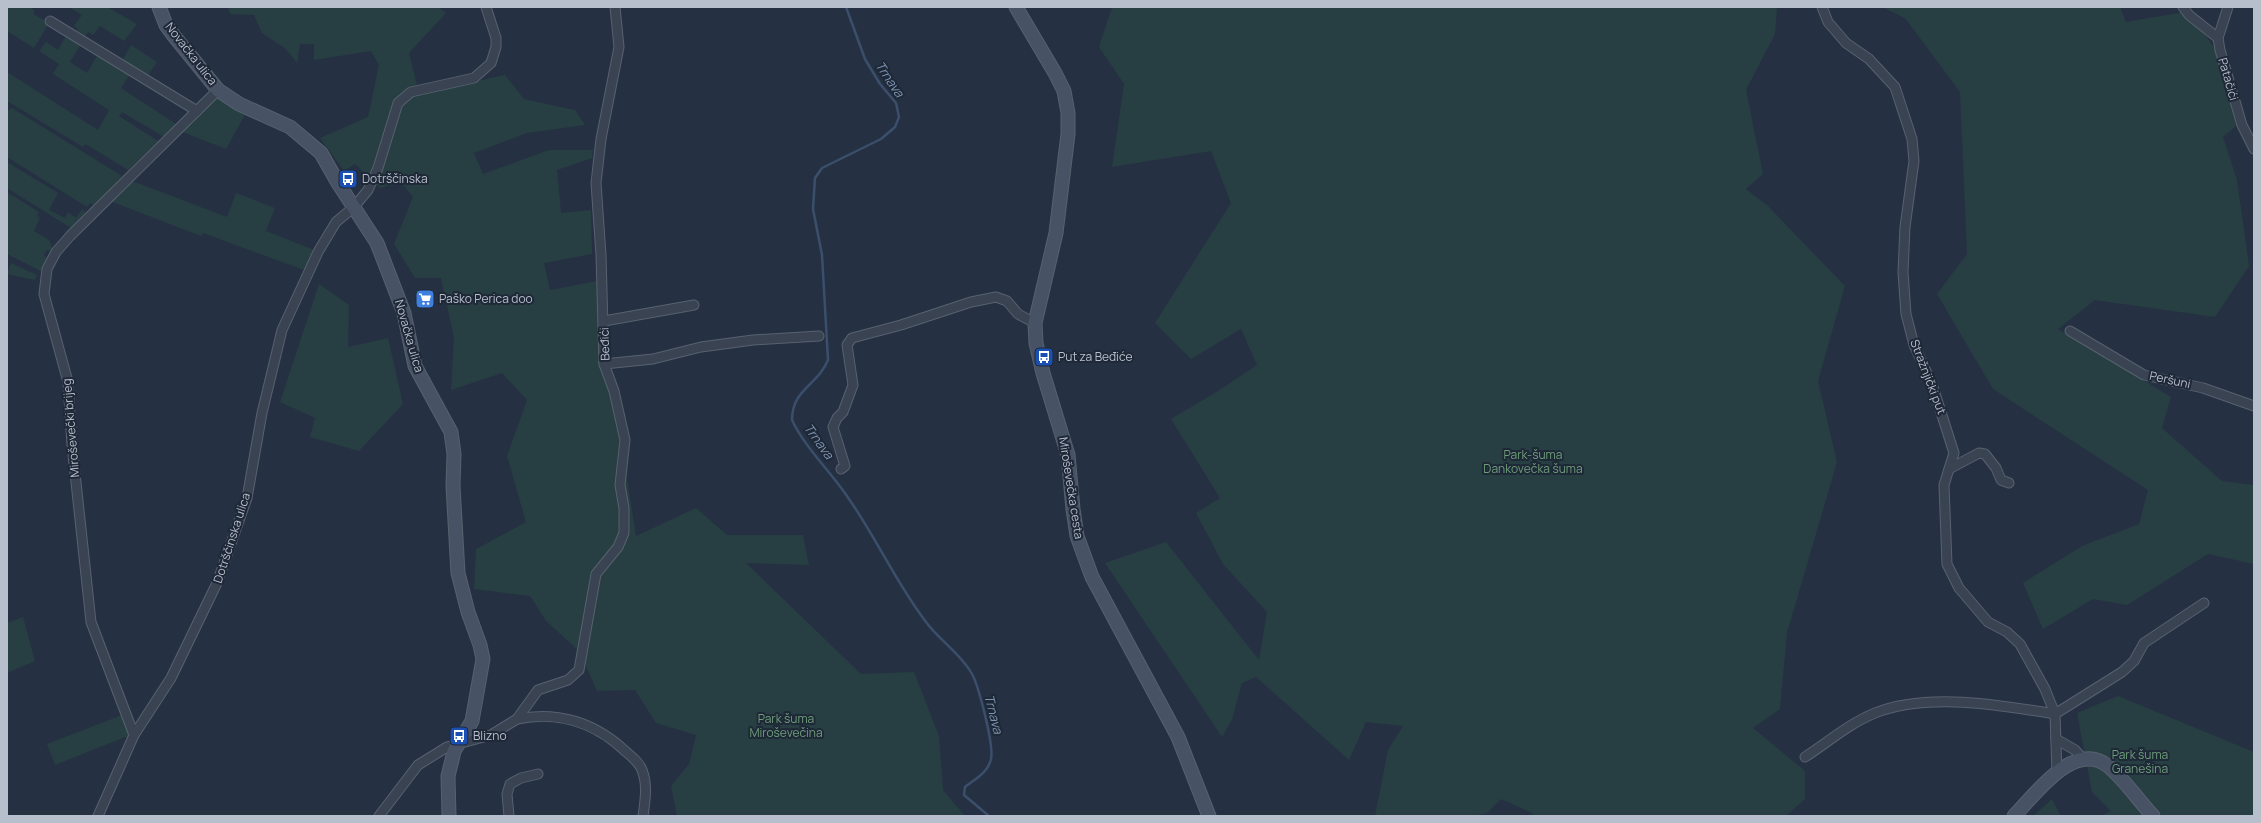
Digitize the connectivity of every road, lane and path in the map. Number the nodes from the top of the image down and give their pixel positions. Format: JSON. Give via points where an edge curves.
{"nodes":[{"id":1,"x":159,"y":7,"type":"edge"},
{"id":2,"x":486,"y":7,"type":"edge"},
{"id":3,"x":615,"y":7,"type":"edge"},
{"id":4,"x":1016,"y":7,"type":"edge"},
{"id":5,"x":1822,"y":7,"type":"edge"},
{"id":6,"x":2183,"y":7,"type":"edge"},
{"id":7,"x":2228,"y":7,"type":"edge"},
{"id":8,"x":50,"y":21,"type":"dead end"},
{"id":9,"x":2218,"y":38,"type":"junction"},
{"id":10,"x":218,"y":90,"type":"junction"},
{"id":11,"x":198,"y":111,"type":"junction"},
{"id":12,"x":2254,"y":149,"type":"edge"},
{"id":13,"x":354,"y":207,"type":"junction"},
{"id":14,"x":694,"y":305,"type":"dead end"},
{"id":15,"x":604,"y":321,"type":"junction"},
{"id":16,"x":1035,"y":323,"type":"junction"},
{"id":17,"x":2070,"y":330,"type":"dead end"},
{"id":18,"x":819,"y":336,"type":"dead end"},
{"id":19,"x":604,"y":364,"type":"junction"},
{"id":20,"x":2254,"y":406,"type":"edge"},
{"id":21,"x":841,"y":469,"type":"dead end"},
{"id":22,"x":1949,"y":469,"type":"junction"},
{"id":23,"x":2009,"y":483,"type":"dead end"},
{"id":24,"x":2204,"y":603,"type":"dead end"},
{"id":25,"x":2055,"y":714,"type":"junction"},
{"id":26,"x":517,"y":718,"type":"junction"},
{"id":27,"x":134,"y":735,"type":"junction"},
{"id":28,"x":2056,"y":739,"type":"junction"},
{"id":29,"x":458,"y":744,"type":"junction"},
{"id":30,"x":1805,"y":757,"type":"dead end"},
{"id":31,"x":2083,"y":758,"type":"junction"},
{"id":32,"x":2056,"y":773,"type":"junction"},
{"id":33,"x":538,"y":774,"type":"dead end"},
{"id":34,"x":98,"y":816,"type":"edge"},
{"id":35,"x":379,"y":816,"type":"edge"},
{"id":36,"x":449,"y":816,"type":"edge"},
{"id":37,"x":509,"y":816,"type":"edge"},
{"id":38,"x":643,"y":816,"type":"edge"},
{"id":39,"x":1208,"y":816,"type":"edge"},
{"id":40,"x":2014,"y":816,"type":"edge"},
{"id":41,"x":2153,"y":816,"type":"edge"}],
"edges":[{"from":1,"to":10,"type":"street","name":"Novačka ulica","via":[[166,25]]},
{"from":2,"to":13,"type":"street","name":"Dotrščinska ulica","via":[[496,38],[491,63],[474,78],[411,92],[398,103],[378,168],[368,190]]},
{"from":3,"to":15,"type":"street","name":"Beđići","via":[[619,47],[601,139],[596,183]]},
{"from":4,"to":16,"type":"street","name":"Miroševečka cesta","via":[[1064,91],[1068,113],[1068,134],[1056,233]]},
{"from":5,"to":22,"type":"street","name":"Stražnjički put","via":[[1828,22],[1846,43],[1869,59],[1895,86],[1912,139],[1914,161],[1905,228],[1903,272],[1906,314],[1914,345],[1932,384],[1950,435],[1954,453]]},
{"from":6,"to":9,"type":"street","via":[[2189,15]]},
{"from":7,"to":9,"type":"street"},
{"from":8,"to":11,"type":"street"},
{"from":9,"to":12,"type":"street","name":"Patačići","via":[[2242,125]]},
{"from":10,"to":11,"type":"street","name":"Miroševečki brijeg"},
{"from":10,"to":13,"type":"street","name":"Novačka ulica","via":[[239,104],[290,127],[313,144]]},
{"from":11,"to":27,"type":"street","name":"Miroševečki brijeg","via":[[70,236],[52,258],[44,276],[44,294],[68,382],[72,445],[92,622]]},
{"from":13,"to":27,"type":"street","name":"Dotrščinska ulica","via":[[336,222],[318,252],[282,330],[262,413],[246,498],[217,583],[171,678]]},
{"from":13,"to":29,"type":"street","name":"Novačka ulica","via":[[377,243],[404,313],[415,366],[451,432],[454,454],[456,563],[464,599],[483,659],[472,721]]},
{"from":14,"to":15,"type":"street"},
{"from":15,"to":19,"type":"street","name":"Beđići"},
{"from":16,"to":21,"type":"street","via":[[1018,314],[1007,301],[996,297],[852,338],[847,345],[853,385],[843,412],[833,428],[845,466]]},
{"from":16,"to":39,"type":"street","name":"Miroševečka cesta","via":[[1036,343],[1043,373],[1068,455],[1073,509],[1087,564],[1113,618],[1178,737]]},
{"from":17,"to":20,"type":"street","name":"Peršuni","via":[[2144,375],[2203,388]]},
{"from":18,"to":19,"type":"street","via":[[753,340],[701,347],[653,359]]},
{"from":19,"to":26,"type":"street","name":"Beđići","via":[[614,391],[625,440],[620,485],[624,508],[624,533],[618,547],[596,574],[579,670],[568,680],[538,690]]},
{"from":22,"to":23,"type":"street","via":[[1979,453],[1985,454],[1996,468],[2001,480]]},
{"from":22,"to":25,"type":"street","name":"Stražnjički put","via":[[1944,485],[1947,564],[1960,588],[1988,622],[2007,632],[2020,644],[2045,689]]},
{"from":24,"to":25,"type":"street","via":[[2144,643],[2134,661],[2122,672]]},
{"from":25,"to":28,"type":"street","name":"Stražnjički put"},
{"from":25,"to":30,"type":"street","via":[[1999,706],[1927,701],[1876,713]]},
{"from":26,"to":29,"type":"street","via":[[491,735]]},
{"from":26,"to":38,"type":"street","via":[[536,715],[564,718],[593,727],[612,739],[641,768],[646,787]]},
{"from":27,"to":34,"type":"street","name":"Dotrščinska ulica"},
{"from":28,"to":31,"type":"street"},
{"from":28,"to":32,"type":"street","name":"Stražnjički put"},
{"from":29,"to":35,"type":"street","via":[[447,747],[418,765]]},
{"from":29,"to":36,"type":"street","name":"Novačka ulica","via":[[448,776]]},
{"from":31,"to":32,"type":"street"},
{"from":31,"to":41,"type":"street","via":[[2094,759],[2107,765]]},
{"from":32,"to":40,"type":"street"},
{"from":33,"to":37,"type":"street","via":[[510,784],[507,794]]}]}
